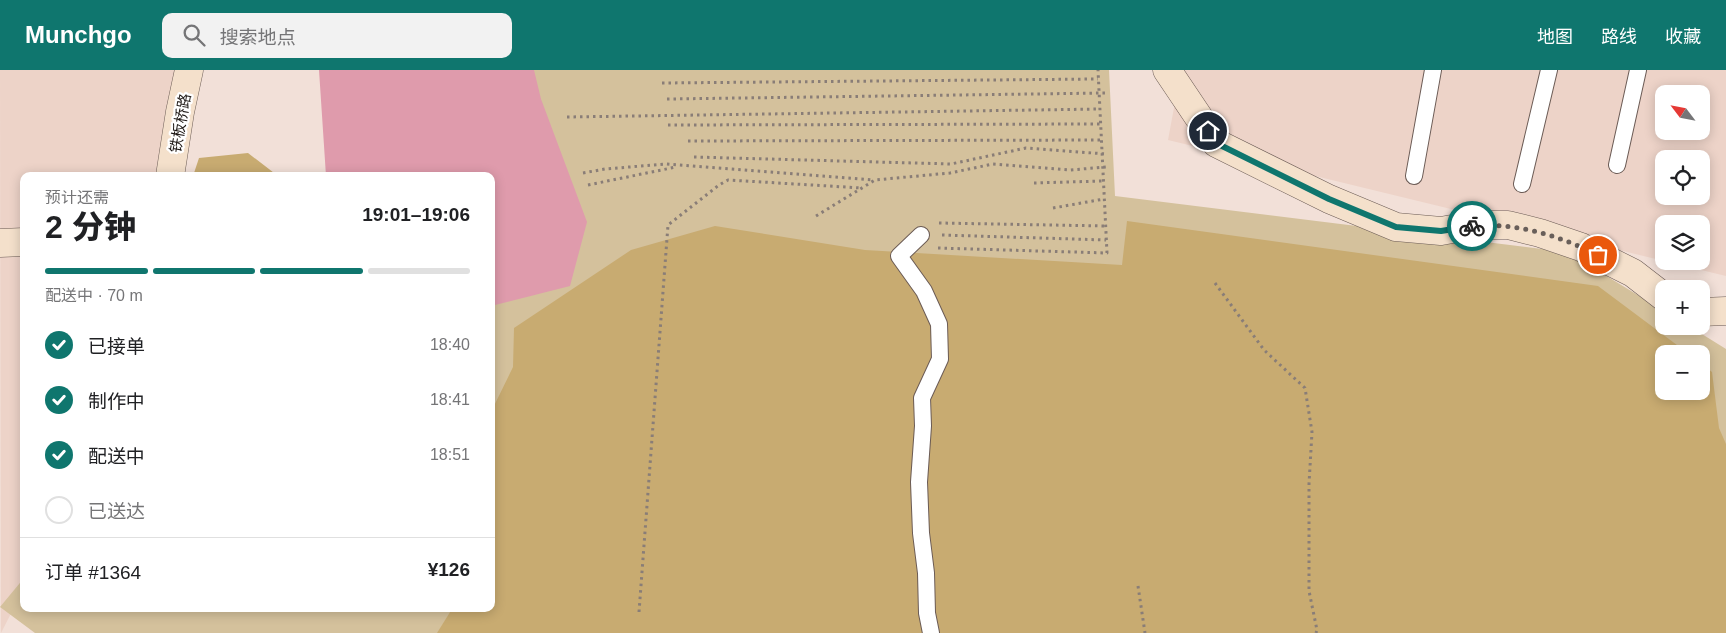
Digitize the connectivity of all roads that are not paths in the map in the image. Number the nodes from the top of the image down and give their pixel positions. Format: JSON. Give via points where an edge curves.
{"nodes":[{"id":1,"x":189,"y":70,"type":"edge"},
{"id":2,"x":1167,"y":70,"type":"edge"},
{"id":3,"x":1433,"y":70,"type":"edge"},
{"id":4,"x":1549,"y":70,"type":"edge"},
{"id":5,"x":1638,"y":70,"type":"edge"},
{"id":6,"x":1617,"y":165,"type":"dead end"},
{"id":7,"x":171,"y":172,"type":"edge"},
{"id":8,"x":1414,"y":176,"type":"dead end"},
{"id":9,"x":1522,"y":184,"type":"dead end"},
{"id":10,"x":921,"y":235,"type":"road end"},
{"id":11,"x":0,"y":242,"type":"edge"},
{"id":12,"x":20,"y":242,"type":"edge"},
{"id":13,"x":1655,"y":290,"type":"edge"},
{"id":14,"x":1726,"y":311,"type":"edge"},
{"id":15,"x":1710,"y":312,"type":"edge"},
{"id":16,"x":931,"y":633,"type":"edge"}],
"edges":[{"from":1,"to":7,"type":"street","name":"铁板桥路"},
{"from":2,"to":13,"type":"street","via":[[1216,143],[1329,199],[1396,227],[1441,231],[1474,225],[1508,225],[1540,233],[1581,247],[1633,273]]},
{"from":3,"to":8,"type":"lane"},
{"from":4,"to":9,"type":"lane"},
{"from":5,"to":6,"type":"lane"},
{"from":10,"to":16,"type":"lane","via":[[899,256],[924,291],[938,324],[940,359],[922,398],[919,482]]},
{"from":11,"to":12,"type":"street"},
{"from":14,"to":15,"type":"street"}]}
